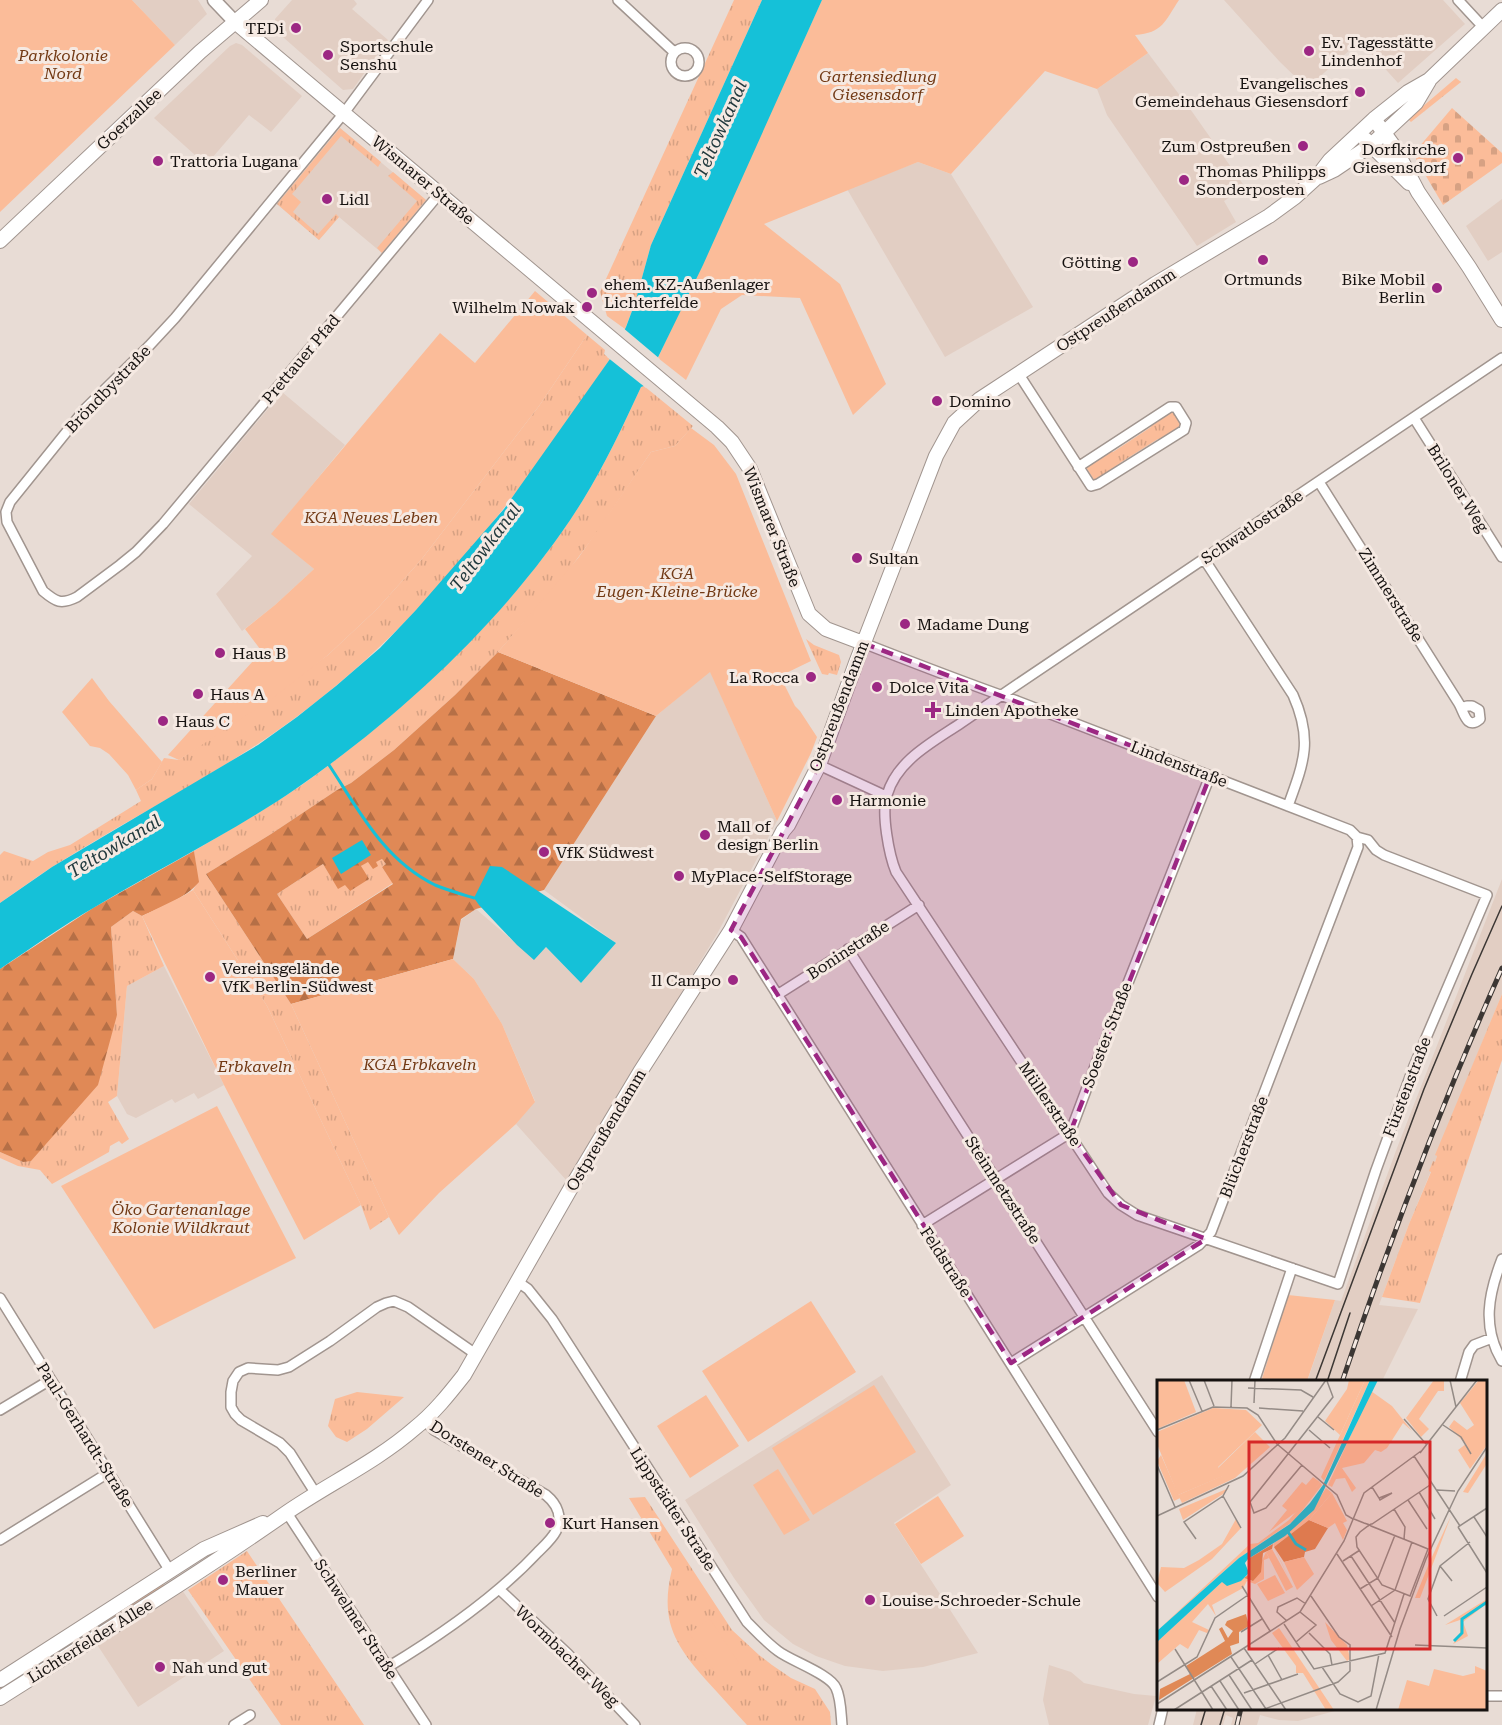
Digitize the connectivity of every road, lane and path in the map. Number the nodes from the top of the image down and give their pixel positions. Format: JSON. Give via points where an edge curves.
{"nodes":[{"id":1,"x":214,"y":0,"type":"edge"},
{"id":2,"x":261,"y":0,"type":"edge"},
{"id":3,"x":428,"y":0,"type":"edge"},
{"id":4,"x":618,"y":0,"type":"edge"},
{"id":5,"x":1458,"y":0,"type":"edge"},
{"id":6,"x":1502,"y":10,"type":"edge"},
{"id":7,"x":235,"y":22,"type":"junction"},
{"id":8,"x":1484,"y":28,"type":"junction"},
{"id":9,"x":674,"y":52,"type":"dead end"},
{"id":10,"x":1430,"y":80,"type":"junction"},
{"id":11,"x":344,"y":113,"type":"junction"},
{"id":12,"x":1374,"y":119,"type":"junction"},
{"id":13,"x":1384,"y":132,"type":"junction"},
{"id":14,"x":1360,"y":133,"type":"junction"},
{"id":15,"x":1371,"y":145,"type":"junction"},
{"id":16,"x":1317,"y":177,"type":"junction"},
{"id":17,"x":1418,"y":192,"type":"junction"},
{"id":18,"x":440,"y":194,"type":"junction"},
{"id":19,"x":0,"y":241,"type":"edge"},
{"id":20,"x":1502,"y":320,"type":"edge"},
{"id":21,"x":1502,"y":358,"type":"edge"},
{"id":22,"x":1018,"y":373,"type":"junction"},
{"id":23,"x":1414,"y":418,"type":"junction"},
{"id":24,"x":1078,"y":467,"type":"junction"},
{"id":25,"x":1319,"y":482,"type":"junction"},
{"id":26,"x":163,"y":524,"type":"joint"},
{"id":27,"x":1502,"y":557,"type":"edge"},
{"id":28,"x":1204,"y":559,"type":"junction"},
{"id":29,"x":864,"y":643,"type":"junction"},
{"id":30,"x":1002,"y":695,"type":"junction"},
{"id":31,"x":1462,"y":708,"type":"dead end"},
{"id":32,"x":819,"y":765,"type":"junction"},
{"id":33,"x":1210,"y":776,"type":"junction"},
{"id":34,"x":886,"y":796,"type":"junction"},
{"id":35,"x":1288,"y":806,"type":"junction"},
{"id":36,"x":1357,"y":837,"type":"junction"},
{"id":37,"x":1487,"y":895,"type":"joint"},
{"id":38,"x":919,"y":905,"type":"junction"},
{"id":39,"x":731,"y":930,"type":"junction"},
{"id":40,"x":848,"y":950,"type":"junction"},
{"id":41,"x":777,"y":995,"type":"junction"},
{"id":42,"x":1070,"y":1134,"type":"junction"},
{"id":43,"x":996,"y":1179,"type":"junction"},
{"id":44,"x":922,"y":1225,"type":"junction"},
{"id":45,"x":1206,"y":1239,"type":"junction"},
{"id":46,"x":1502,"y":1259,"type":"edge"},
{"id":47,"x":1292,"y":1269,"type":"junction"},
{"id":48,"x":518,"y":1282,"type":"junction"},
{"id":49,"x":1338,"y":1284,"type":"joint"},
{"id":50,"x":0,"y":1298,"type":"edge"},
{"id":51,"x":1085,"y":1317,"type":"junction"},
{"id":52,"x":1492,"y":1338,"type":"junction"},
{"id":53,"x":477,"y":1355,"type":"junction"},
{"id":54,"x":1502,"y":1361,"type":"edge"},
{"id":55,"x":1011,"y":1363,"type":"junction"},
{"id":56,"x":50,"y":1380,"type":"junction"},
{"id":57,"x":1255,"y":1380,"type":"edge"},
{"id":58,"x":1461,"y":1380,"type":"edge"},
{"id":59,"x":0,"y":1410,"type":"edge"},
{"id":60,"x":424,"y":1420,"type":"junction"},
{"id":61,"x":1157,"y":1430,"type":"edge"},
{"id":62,"x":108,"y":1473,"type":"junction"},
{"id":63,"x":316,"y":1494,"type":"junction"},
{"id":64,"x":287,"y":1513,"type":"junction"},
{"id":65,"x":241,"y":1538,"type":"junction"},
{"id":66,"x":0,"y":1540,"type":"edge"},
{"id":67,"x":170,"y":1571,"type":"junction"},
{"id":68,"x":181,"y":1584,"type":"junction"},
{"id":69,"x":499,"y":1589,"type":"junction"},
{"id":70,"x":1157,"y":1595,"type":"edge"},
{"id":71,"x":388,"y":1667,"type":"junction"},
{"id":72,"x":0,"y":1680,"type":"edge"},
{"id":73,"x":0,"y":1698,"type":"edge"},
{"id":74,"x":1163,"y":1710,"type":"edge"},
{"id":75,"x":250,"y":1715,"type":"dead end"},
{"id":76,"x":841,"y":1721,"type":"edge"},
{"id":77,"x":234,"y":1725,"type":"edge"},
{"id":78,"x":426,"y":1725,"type":"edge"},
{"id":79,"x":635,"y":1725,"type":"edge"},
{"id":80,"x":1159,"y":1725,"type":"edge"}],
"edges":[{"from":1,"to":7,"type":"street"},
{"from":2,"to":7,"type":"main road","name":"Goerzallee"},
{"from":3,"to":11,"type":"street"},
{"from":4,"to":9,"type":"street"},
{"from":5,"to":8,"type":"street"},
{"from":6,"to":8,"type":"main road","name":"Ostpreußendamm"},
{"from":7,"to":11,"type":"main road","name":"Wismarer Straße"},
{"from":7,"to":19,"type":"main road","name":"Goerzallee"},
{"from":8,"to":10,"type":"main road","name":"Ostpreußendamm"},
{"from":10,"to":12,"type":"main road","name":"Ostpreußendamm"},
{"from":10,"to":13,"type":"main road","name":"Ostpreußendamm","via":[[1416,103]]},
{"from":11,"to":18,"type":"main road","name":"Wismarer Straße"},
{"from":11,"to":26,"type":"street","name":"Bröndbystraße","via":[[175,318],[85,408],[6,512],[7,522],[43,591],[60,602],[77,597],[120,565]]},
{"from":12,"to":13,"type":"main road"},
{"from":12,"to":14,"type":"main road","name":"Ostpreußendamm"},
{"from":13,"to":15,"type":"main road","name":"Ostpreußendamm"},
{"from":13,"to":17,"type":"main road"},
{"from":14,"to":15,"type":"main road"},
{"from":14,"to":16,"type":"main road","name":"Ostpreußendamm"},
{"from":15,"to":16,"type":"main road","name":"Ostpreußendamm"},
{"from":15,"to":17,"type":"main road"},
{"from":16,"to":22,"type":"main road","name":"Ostpreußendamm","via":[[1269,216]]},
{"from":17,"to":20,"type":"main road"},
{"from":18,"to":26,"type":"street","name":"Prettauer Pfad"},
{"from":18,"to":29,"type":"main road","name":"Wismarer Straße","via":[[717,428],[741,453],[811,616],[826,629]]},
{"from":21,"to":23,"type":"street","name":"Schwatlostraße"},
{"from":22,"to":24,"type":"street"},
{"from":22,"to":29,"type":"main road","name":"Ostpreußendamm","via":[[973,404],[947,435]]},
{"from":23,"to":25,"type":"street","name":"Schwatlostraße"},
{"from":23,"to":27,"type":"street","name":"Briloner Weg"},
{"from":24,"to":24,"type":"street","via":[[1091,486],[1098,484],[1184,430],[1186,423],[1176,407],[1170,407]]},
{"from":25,"to":28,"type":"street","name":"Schwatlostraße"},
{"from":25,"to":31,"type":"street","name":"Zimmerstraße"},
{"from":28,"to":30,"type":"street","name":"Schwatlostraße"},
{"from":28,"to":35,"type":"street","via":[[1299,708],[1305,733],[1304,758]]},
{"from":29,"to":30,"type":"street","name":"Lindenstraße"},
{"from":29,"to":32,"type":"main road","name":"Ostpreußendamm"},
{"from":30,"to":33,"type":"street","name":"Lindenstraße"},
{"from":30,"to":34,"type":"street","name":"Müllerstraße","via":[[919,751],[905,764]]},
{"from":32,"to":34,"type":"street"},
{"from":32,"to":39,"type":"main road","name":"Ostpreußendamm"},
{"from":33,"to":35,"type":"street","name":"Lindenstraße"},
{"from":33,"to":42,"type":"street","name":"Soester Straße"},
{"from":34,"to":38,"type":"street","name":"Müllerstraße","via":[[886,826],[893,863]]},
{"from":35,"to":36,"type":"street","name":"Lindenstraße"},
{"from":36,"to":37,"type":"street","name":"Lindenstraße","via":[[1365,838],[1384,855]]},
{"from":36,"to":45,"type":"street","name":"Blücherstraße","via":[[1354,860]]},
{"from":37,"to":49,"type":"street","name":"Fürstenstraße","via":[[1414,1066]]},
{"from":38,"to":40,"type":"street","name":"Boninstraße"},
{"from":38,"to":42,"type":"street","name":"Müllerstraße"},
{"from":39,"to":41,"type":"street","name":"Feldstraße","via":[[741,937]]},
{"from":39,"to":48,"type":"main road","name":"Ostpreußendamm","via":[[573,1183]]},
{"from":40,"to":41,"type":"street","name":"Boninstraße"},
{"from":40,"to":43,"type":"street","name":"Steinmetzstraße"},
{"from":41,"to":44,"type":"street","name":"Feldstraße"},
{"from":42,"to":43,"type":"street"},
{"from":42,"to":45,"type":"street","name":"Müllerstraße","via":[[1108,1193],[1121,1205],[1137,1215]]},
{"from":43,"to":44,"type":"street"},
{"from":43,"to":51,"type":"street","name":"Steinmetzstraße"},
{"from":44,"to":55,"type":"street","name":"Feldstraße"},
{"from":45,"to":47,"type":"street","name":"Müllerstraße"},
{"from":45,"to":51,"type":"street"},
{"from":46,"to":52,"type":"street","via":[[1488,1311]]},
{"from":47,"to":49,"type":"street","name":"Müllerstraße"},
{"from":47,"to":57,"type":"street"},
{"from":48,"to":53,"type":"main road","name":"Ostpreußendamm"},
{"from":48,"to":76,"type":"street","name":"Lippstädter Straße","via":[[552,1320],[738,1610],[779,1652],[831,1682],[836,1688]]},
{"from":50,"to":56,"type":"street","name":"Paul-Gerhardt-Straße"},
{"from":51,"to":55,"type":"street"},
{"from":51,"to":61,"type":"street","name":"Steinmetzstraße"},
{"from":52,"to":54,"type":"street"},
{"from":52,"to":58,"type":"street","via":[[1474,1345]]},
{"from":53,"to":60,"type":"main road","name":"Ostpreußendamm"},
{"from":53,"to":63,"type":"street","via":[[394,1301],[376,1307],[289,1367],[248,1368],[239,1372],[231,1392],[235,1414],[280,1443]]},
{"from":55,"to":70,"type":"street","name":"Feldstraße"},
{"from":56,"to":59,"type":"street"},
{"from":56,"to":62,"type":"street","name":"Paul-Gerhardt-Straße"},
{"from":60,"to":63,"type":"main road","name":"Ostpreußendamm","via":[[383,1452]]},
{"from":60,"to":69,"type":"street","name":"Dorstener Straße","via":[[434,1430],[532,1486],[552,1500],[559,1513],[552,1537]]},
{"from":62,"to":66,"type":"street"},
{"from":62,"to":67,"type":"street","name":"Paul-Gerhardt-Straße"},
{"from":63,"to":64,"type":"main road","name":"Ostpreußendamm"},
{"from":64,"to":65,"type":"main road","name":"Ostpreußendamm"},
{"from":64,"to":71,"type":"street","name":"Schwelmer Straße"},
{"from":65,"to":67,"type":"main road","name":"Lichterfelder Allee","via":[[204,1550]]},
{"from":65,"to":68,"type":"main road","name":"Lichterfelder Allee"},
{"from":67,"to":68,"type":"main road"},
{"from":67,"to":72,"type":"main road","name":"Lichterfelder Allee"},
{"from":68,"to":73,"type":"main road","name":"Lichterfelder Allee"},
{"from":69,"to":71,"type":"street"},
{"from":69,"to":79,"type":"street","name":"Wormbacher Weg","via":[[568,1653]]},
{"from":71,"to":78,"type":"street","name":"Schwelmer Straße"},
{"from":74,"to":80,"type":"street"},
{"from":75,"to":77,"type":"street"}]}
